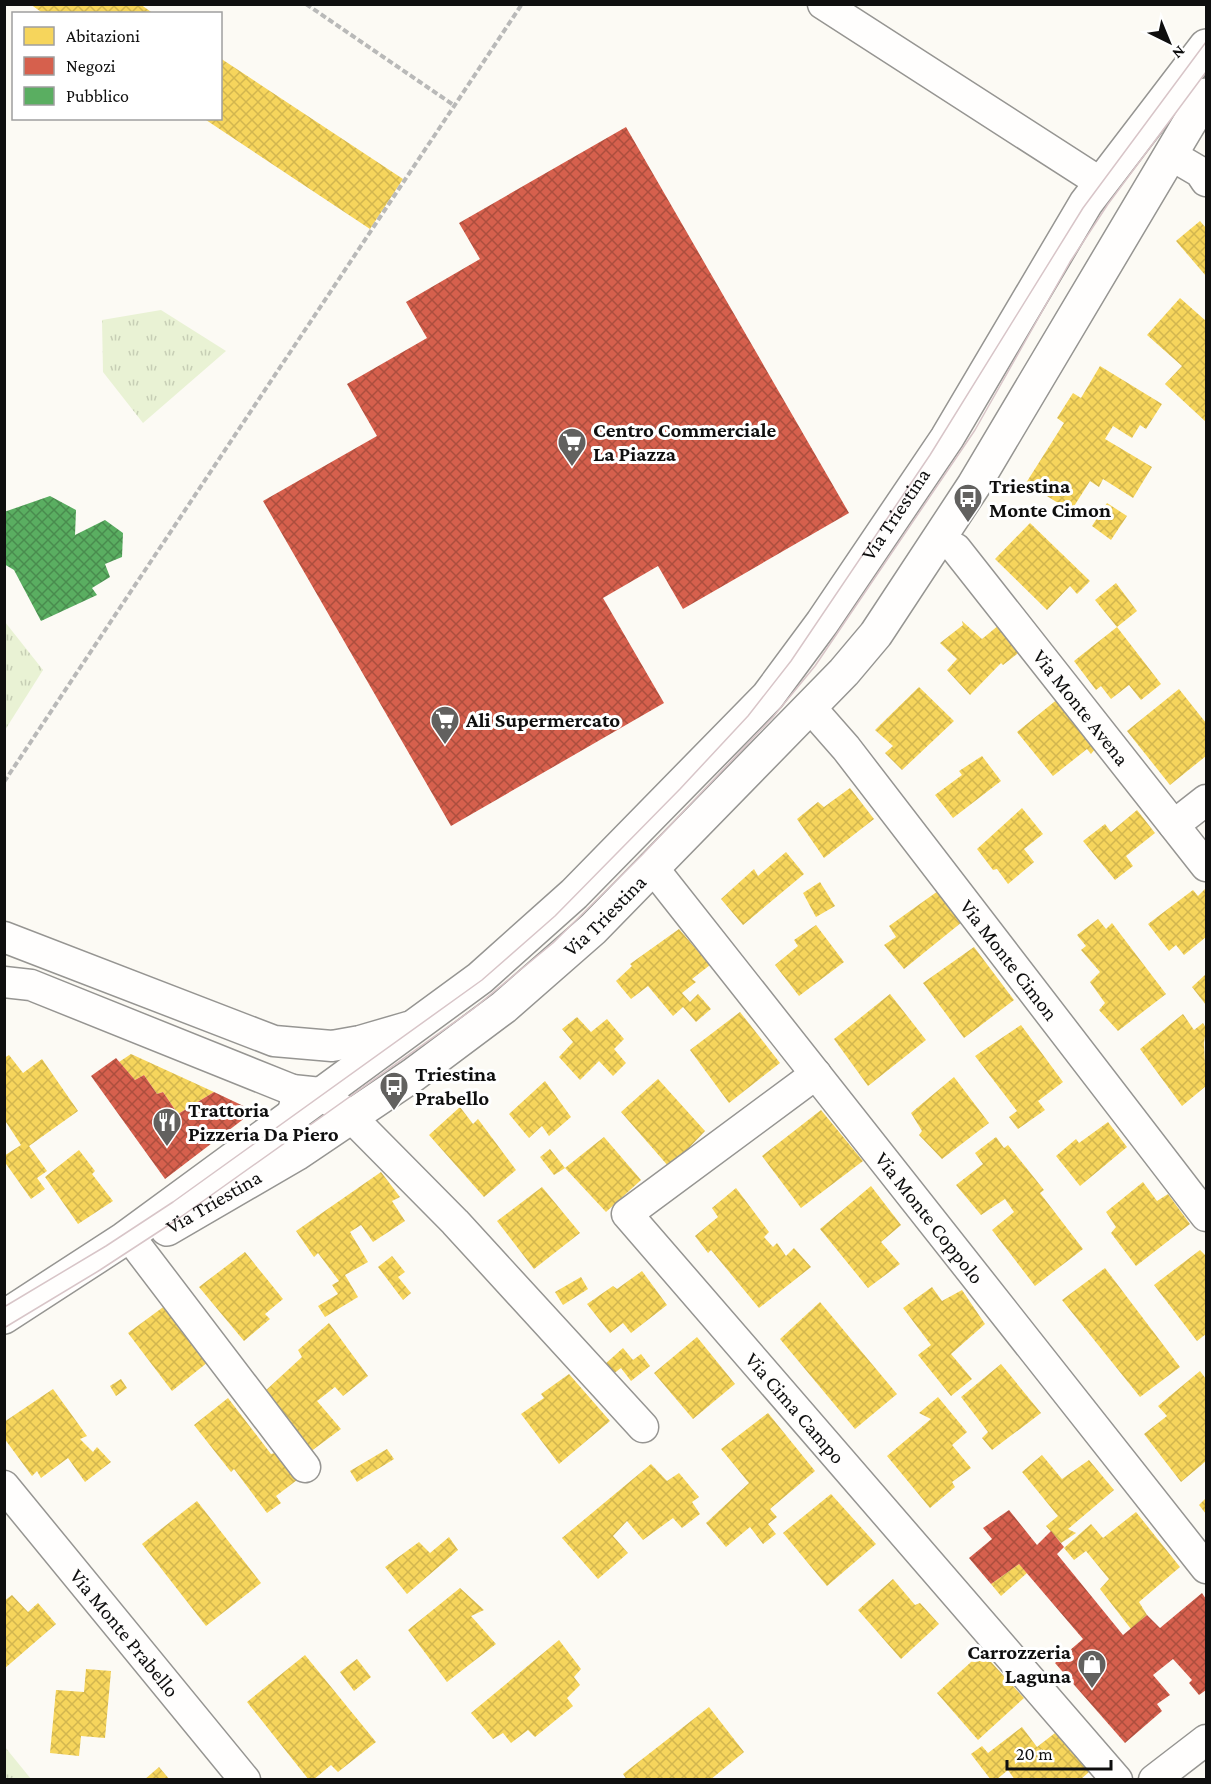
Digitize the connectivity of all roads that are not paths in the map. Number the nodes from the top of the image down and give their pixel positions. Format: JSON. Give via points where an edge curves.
{"nodes":[{"id":1,"x":823,"y":4,"type":"edge"},
{"id":2,"x":1206,"y":46,"type":"edge"},
{"id":3,"x":1206,"y":93,"type":"edge"},
{"id":4,"x":1171,"y":155,"type":"junction"},
{"id":5,"x":1206,"y":181,"type":"edge"},
{"id":6,"x":1101,"y":183,"type":"junction"},
{"id":7,"x":1052,"y":351,"type":"junction"},
{"id":8,"x":956,"y":549,"type":"dead end"},
{"id":9,"x":810,"y":707,"type":"junction"},
{"id":10,"x":1206,"y":800,"type":"edge"},
{"id":11,"x":1174,"y":825,"type":"junction"},
{"id":12,"x":1206,"y":867,"type":"edge"},
{"id":13,"x":652,"y":868,"type":"junction"},
{"id":14,"x":4,"y":937,"type":"edge"},
{"id":15,"x":4,"y":982,"type":"edge"},
{"id":16,"x":419,"y":1023,"type":"junction"},
{"id":17,"x":274,"y":1041,"type":"junction"},
{"id":18,"x":816,"y":1074,"type":"junction"},
{"id":19,"x":302,"y":1099,"type":"junction"},
{"id":20,"x":351,"y":1117,"type":"junction"},
{"id":21,"x":207,"y":1207,"type":"junction"},
{"id":22,"x":1206,"y":1216,"type":"edge"},
{"id":23,"x":133,"y":1241,"type":"junction"},
{"id":24,"x":4,"y":1318,"type":"edge"},
{"id":25,"x":643,"y":1427,"type":"dead end"},
{"id":26,"x":305,"y":1467,"type":"dead end"},
{"id":27,"x":4,"y":1486,"type":"edge"},
{"id":28,"x":1206,"y":1568,"type":"edge"},
{"id":29,"x":1206,"y":1740,"type":"edge"},
{"id":30,"x":246,"y":1779,"type":"edge"},
{"id":31,"x":1117,"y":1779,"type":"edge"},
{"id":32,"x":1154,"y":1779,"type":"edge"}],
"edges":[{"from":1,"to":6,"type":"street"},
{"from":2,"to":6,"type":"street","name":"Via Triestina"},
{"from":3,"to":4,"type":"street","name":"Via Triestina"},
{"from":3,"to":6,"type":"street","name":"Via Triestina","via":[[1137,174],[1116,184]]},
{"from":4,"to":5,"type":"street","via":[[1200,172]]},
{"from":4,"to":7,"type":"street","name":"Via Triestina"},
{"from":6,"to":7,"type":"street","name":"Via Triestina","via":[[1108,211],[1106,225]]},
{"from":6,"to":16,"type":"street","name":"Via Triestina","via":[[1043,273],[941,448],[768,696],[574,894],[480,978]]},
{"from":7,"to":9,"type":"street","name":"Via Triestina","via":[[974,484],[876,634]]},
{"from":8,"to":11,"type":"street","name":"Via Monte Avena"},
{"from":9,"to":13,"type":"street","name":"Via Triestina"},
{"from":9,"to":22,"type":"street","name":"Via Monte Cimon","via":[[846,748]]},
{"from":10,"to":11,"type":"street"},
{"from":11,"to":12,"type":"street","name":"Via Monte Avena"},
{"from":13,"to":18,"type":"street","name":"Via Monte Coppolo"},
{"from":13,"to":20,"type":"street","name":"Via Triestina","via":[[593,929],[512,1001]]},
{"from":14,"to":17,"type":"street"},
{"from":15,"to":19,"type":"street","via":[[31,985]]},
{"from":16,"to":17,"type":"street","via":[[332,1046]]},
{"from":16,"to":19,"type":"street","name":"Via Triestina"},
{"from":17,"to":19,"type":"street","via":[[312,1060],[321,1076]]},
{"from":18,"to":28,"type":"street","name":"Via Monte Coppolo"},
{"from":18,"to":31,"type":"street","name":"Via Cima Campo","via":[[627,1214]]},
{"from":19,"to":20,"type":"street"},
{"from":19,"to":21,"type":"street","via":[[306,1123],[297,1134],[242,1172]]},
{"from":19,"to":23,"type":"street","name":"Via Triestina"},
{"from":20,"to":21,"type":"street","name":"Via Triestina"},
{"from":20,"to":25,"type":"street","via":[[455,1222]]},
{"from":21,"to":23,"type":"street","name":"Via Triestina"},
{"from":23,"to":24,"type":"street","name":"Via Triestina"},
{"from":23,"to":26,"type":"street"},
{"from":27,"to":30,"type":"street","name":"Via Monte Prabello"},
{"from":29,"to":32,"type":"street"}]}
